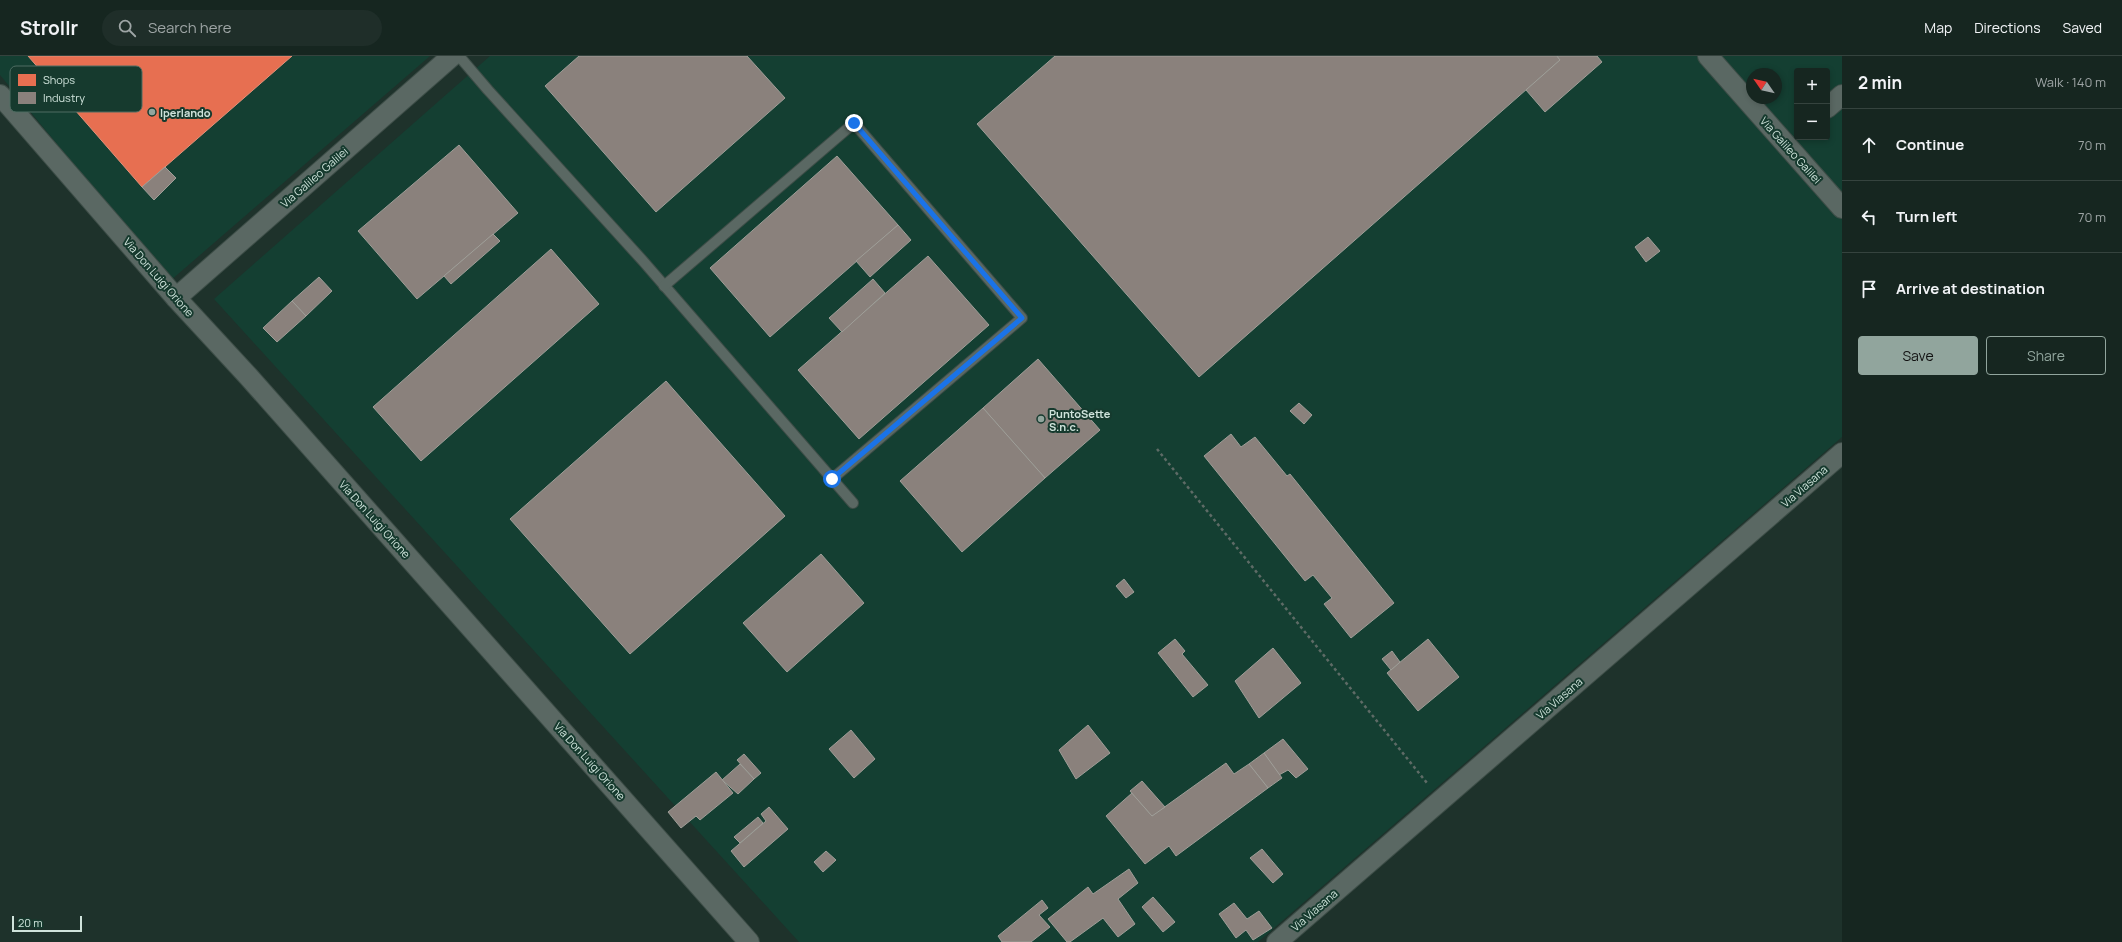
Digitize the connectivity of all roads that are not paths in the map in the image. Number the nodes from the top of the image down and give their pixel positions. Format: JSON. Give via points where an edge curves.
{"nodes":[{"id":1,"x":452,"y":56,"type":"edge"},
{"id":2,"x":459,"y":56,"type":"edge"},
{"id":3,"x":1708,"y":56,"type":"edge"},
{"id":4,"x":1842,"y":95,"type":"edge"},
{"id":5,"x":0,"y":96,"type":"edge"},
{"id":6,"x":1830,"y":105,"type":"edge"},
{"id":7,"x":10,"y":107,"type":"edge"},
{"id":8,"x":14,"y":112,"type":"edge"},
{"id":9,"x":1791,"y":140,"type":"edge"},
{"id":10,"x":1842,"y":208,"type":"edge"},
{"id":11,"x":664,"y":286,"type":"junction"},
{"id":12,"x":176,"y":298,"type":"junction"},
{"id":13,"x":1842,"y":453,"type":"edge"},
{"id":14,"x":832,"y":479,"type":"junction"},
{"id":15,"x":853,"y":503,"type":"dead end"},
{"id":16,"x":749,"y":942,"type":"edge"},
{"id":17,"x":1277,"y":942,"type":"edge"}],
"edges":[{"from":1,"to":12,"type":"street","name":"Via Galileo Galilei"},
{"from":2,"to":11,"type":"lane"},
{"from":3,"to":9,"type":"street","name":"Via Galileo Galilei"},
{"from":4,"to":6,"type":"street"},
{"from":5,"to":7,"type":"street","name":"Via Don Luigi Orione"},
{"from":8,"to":12,"type":"street","name":"Via Don Luigi Orione"},
{"from":9,"to":10,"type":"street","name":"Via Galileo Galilei"},
{"from":11,"to":14,"type":"lane"},
{"from":11,"to":14,"type":"lane","via":[[854,123],[1022,318]]},
{"from":12,"to":16,"type":"street","name":"Via Don Luigi Orione"},
{"from":13,"to":17,"type":"street","name":"Via Viasana"},
{"from":14,"to":15,"type":"lane"}]}
